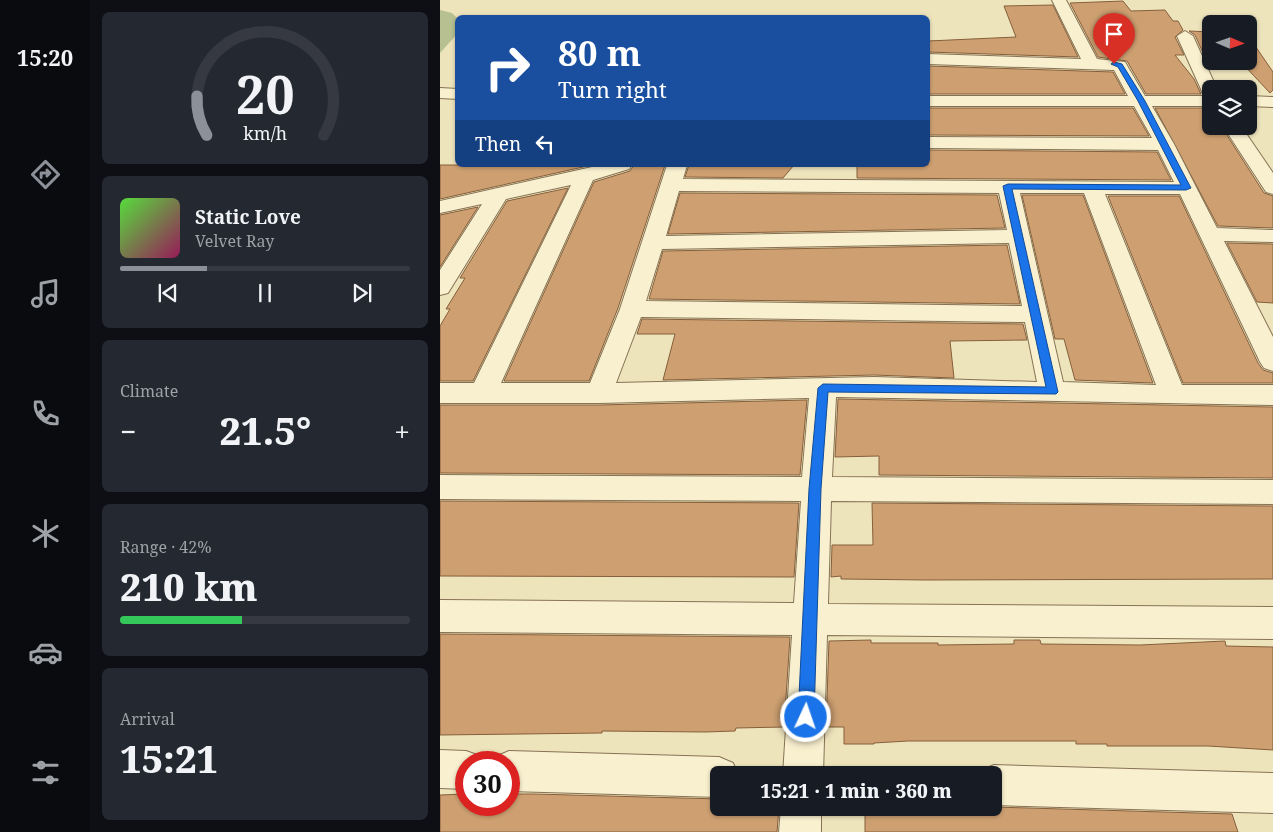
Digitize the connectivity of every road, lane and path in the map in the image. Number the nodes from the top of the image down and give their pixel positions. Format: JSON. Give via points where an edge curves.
{"nodes":[{"id":1,"x":1059,"y":0,"type":"edge"},
{"id":2,"x":1185,"y":36,"type":"dead end"},
{"id":3,"x":930,"y":59,"type":"edge"},
{"id":4,"x":1092,"y":63,"type":"junction"},
{"id":5,"x":1205,"y":80,"type":"edge"},
{"id":6,"x":440,"y":94,"type":"edge"},
{"id":7,"x":455,"y":94,"type":"edge"},
{"id":8,"x":930,"y":101,"type":"edge"},
{"id":9,"x":1084,"y":101,"type":"junction"},
{"id":10,"x":1141,"y":101,"type":"junction"},
{"id":11,"x":1202,"y":101,"type":"edge"},
{"id":12,"x":1257,"y":101,"type":"edge"},
{"id":13,"x":1273,"y":102,"type":"edge"},
{"id":14,"x":1238,"y":135,"type":"edge"},
{"id":15,"x":930,"y":143,"type":"edge"},
{"id":16,"x":1165,"y":144,"type":"junction"},
{"id":17,"x":611,"y":167,"type":"edge"},
{"id":18,"x":838,"y":167,"type":"edge"},
{"id":19,"x":573,"y":174,"type":"edge"},
{"id":20,"x":674,"y":175,"type":"edge"},
{"id":21,"x":835,"y":186,"type":"junction"},
{"id":22,"x":1008,"y":186,"type":"junction"},
{"id":23,"x":1092,"y":187,"type":"junction"},
{"id":24,"x":1186,"y":188,"type":"junction"},
{"id":25,"x":1273,"y":188,"type":"edge"},
{"id":26,"x":498,"y":195,"type":"junction"},
{"id":27,"x":440,"y":207,"type":"edge"},
{"id":28,"x":1210,"y":234,"type":"junction"},
{"id":29,"x":1019,"y":236,"type":"junction"},
{"id":30,"x":1273,"y":236,"type":"edge"},
{"id":31,"x":652,"y":243,"type":"junction"},
{"id":32,"x":440,"y":288,"type":"edge"},
{"id":33,"x":632,"y":309,"type":"junction"},
{"id":34,"x":1035,"y":314,"type":"junction"},
{"id":35,"x":1273,"y":362,"type":"edge"},
{"id":36,"x":823,"y":388,"type":"junction"},
{"id":37,"x":483,"y":392,"type":"junction"},
{"id":38,"x":1052,"y":392,"type":"junction"},
{"id":39,"x":440,"y":393,"type":"edge"},
{"id":40,"x":599,"y":393,"type":"junction"},
{"id":41,"x":1173,"y":395,"type":"junction"},
{"id":42,"x":1273,"y":395,"type":"edge"},
{"id":43,"x":440,"y":487,"type":"edge"},
{"id":44,"x":815,"y":489,"type":"junction"},
{"id":45,"x":1273,"y":492,"type":"edge"},
{"id":46,"x":440,"y":616,"type":"edge"},
{"id":47,"x":812,"y":619,"type":"junction"},
{"id":48,"x":1273,"y":623,"type":"edge"},
{"id":49,"x":804,"y":766,"type":"edge"},
{"id":50,"x":440,"y":769,"type":"edge"},
{"id":51,"x":455,"y":770,"type":"edge"},
{"id":52,"x":520,"y":771,"type":"edge"},
{"id":53,"x":710,"y":777,"type":"edge"},
{"id":54,"x":1002,"y":785,"type":"edge"},
{"id":55,"x":1273,"y":793,"type":"edge"},
{"id":56,"x":801,"y":816,"type":"edge"},
{"id":57,"x":800,"y":832,"type":"edge"}],
"edges":[{"from":1,"to":4,"type":"street"},
{"from":2,"to":5,"type":"street"},
{"from":3,"to":4,"type":"street"},
{"from":4,"to":9,"type":"street","via":[[1090,68],[1075,69]]},
{"from":4,"to":10,"type":"street","via":[[1119,65]]},
{"from":6,"to":7,"type":"street"},
{"from":8,"to":9,"type":"street"},
{"from":9,"to":10,"type":"street"},
{"from":10,"to":11,"type":"street"},
{"from":10,"to":16,"type":"street"},
{"from":12,"to":13,"type":"street"},
{"from":14,"to":25,"type":"street"},
{"from":15,"to":16,"type":"street"},
{"from":16,"to":24,"type":"street"},
{"from":17,"to":19,"type":"street"},
{"from":18,"to":21,"type":"street"},
{"from":19,"to":26,"type":"street"},
{"from":19,"to":37,"type":"street"},
{"from":20,"to":21,"type":"street"},
{"from":20,"to":31,"type":"street"},
{"from":21,"to":22,"type":"street"},
{"from":22,"to":23,"type":"street"},
{"from":22,"to":29,"type":"street"},
{"from":23,"to":24,"type":"street"},
{"from":23,"to":41,"type":"street"},
{"from":24,"to":28,"type":"street"},
{"from":26,"to":27,"type":"street"},
{"from":26,"to":32,"type":"street"},
{"from":28,"to":30,"type":"street"},
{"from":28,"to":35,"type":"street"},
{"from":29,"to":31,"type":"street"},
{"from":29,"to":34,"type":"street"},
{"from":31,"to":33,"type":"street"},
{"from":33,"to":34,"type":"street"},
{"from":33,"to":40,"type":"street"},
{"from":34,"to":38,"type":"street"},
{"from":36,"to":38,"type":"street"},
{"from":36,"to":40,"type":"street"},
{"from":36,"to":44,"type":"street"},
{"from":37,"to":39,"type":"street"},
{"from":37,"to":40,"type":"street"},
{"from":38,"to":41,"type":"street"},
{"from":41,"to":42,"type":"street"},
{"from":43,"to":44,"type":"street"},
{"from":44,"to":45,"type":"street"},
{"from":44,"to":47,"type":"street"},
{"from":46,"to":47,"type":"street"},
{"from":47,"to":48,"type":"street"},
{"from":47,"to":49,"type":"street"},
{"from":50,"to":51,"type":"street"},
{"from":52,"to":53,"type":"street"},
{"from":54,"to":55,"type":"street"},
{"from":56,"to":57,"type":"street"}]}
